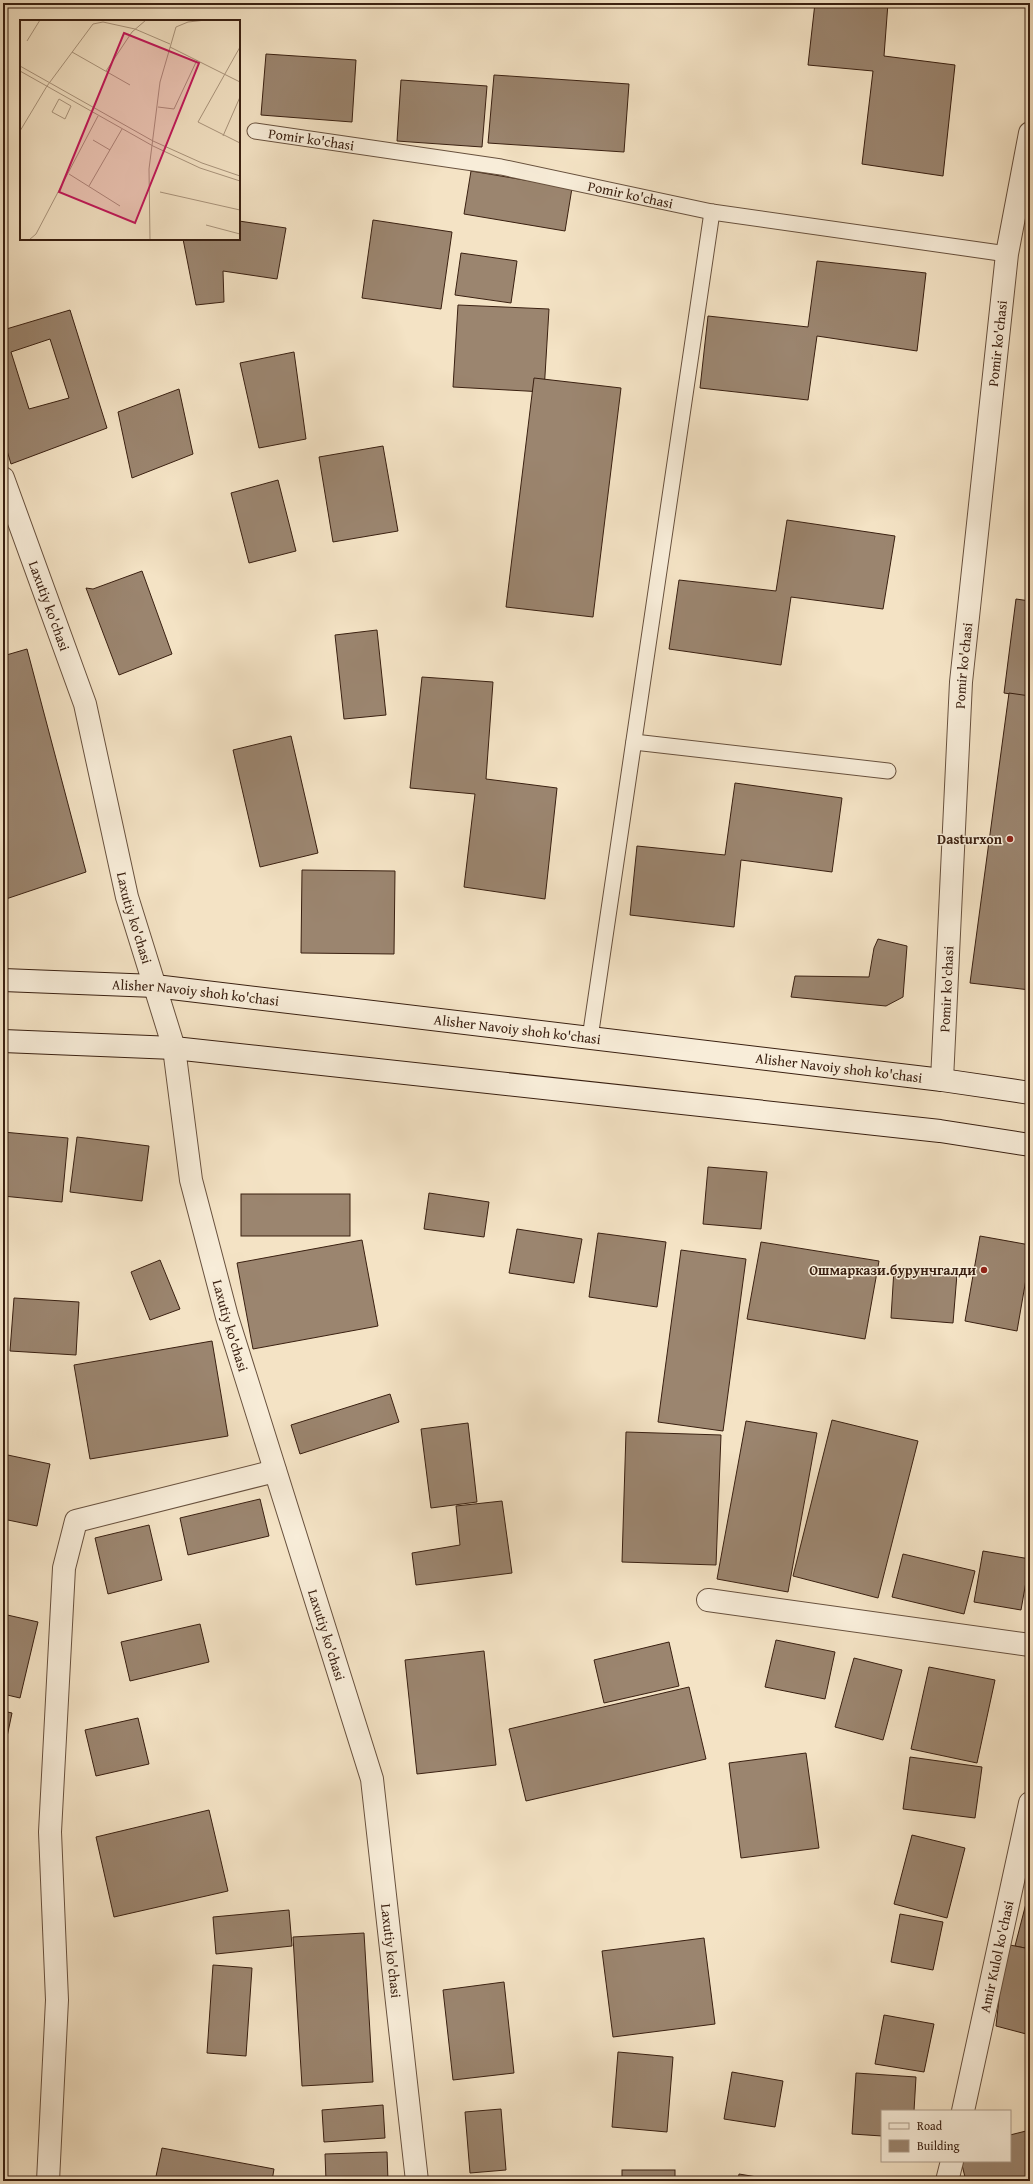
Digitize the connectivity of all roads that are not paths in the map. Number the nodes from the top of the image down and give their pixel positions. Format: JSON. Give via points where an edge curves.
{"nodes":[{"id":1,"x":255,"y":131,"type":"dead end"},
{"id":2,"x":1030,"y":132,"type":"edge"},
{"id":3,"x":712,"y":212,"type":"junction"},
{"id":4,"x":1007,"y":254,"type":"junction"},
{"id":5,"x":3,"y":478,"type":"edge"},
{"id":6,"x":634,"y":742,"type":"junction"},
{"id":7,"x":888,"y":771,"type":"dead end"},
{"id":8,"x":3,"y":980,"type":"edge"},
{"id":9,"x":155,"y":986,"type":"junction"},
{"id":10,"x":590,"y":1038,"type":"junction"},
{"id":11,"x":3,"y":1041,"type":"edge"},
{"id":12,"x":174,"y":1048,"type":"junction"},
{"id":13,"x":942,"y":1080,"type":"junction"},
{"id":14,"x":1030,"y":1093,"type":"edge"},
{"id":15,"x":1030,"y":1145,"type":"edge"},
{"id":16,"x":275,"y":1471,"type":"junction"},
{"id":17,"x":708,"y":1600,"type":"dead end"},
{"id":18,"x":1030,"y":1645,"type":"edge"},
{"id":19,"x":1030,"y":1802,"type":"edge"},
{"id":20,"x":963,"y":2110,"type":"edge"},
{"id":21,"x":952,"y":2162,"type":"edge"},
{"id":22,"x":48,"y":2181,"type":"edge"},
{"id":23,"x":417,"y":2181,"type":"edge"},
{"id":24,"x":947,"y":2181,"type":"edge"}],
"edges":[{"from":1,"to":3,"type":"lane","name":"Pomir ko'chasi","via":[[501,167]]},
{"from":2,"to":4,"type":"street","name":"Pomir ko'chasi"},
{"from":3,"to":4,"type":"lane","name":"Pomir ko'chasi"},
{"from":3,"to":6,"type":"lane"},
{"from":4,"to":13,"type":"street","name":"Pomir ko'chasi","via":[[962,682]]},
{"from":5,"to":9,"type":"street","name":"Laxutiy ko'chasi","via":[[86,704],[127,897]]},
{"from":6,"to":7,"type":"lane"},
{"from":6,"to":10,"type":"lane"},
{"from":8,"to":9,"type":"street","name":"Alisher Navoiy shoh ko'chasi"},
{"from":9,"to":10,"type":"street","name":"Alisher Navoiy shoh ko'chasi"},
{"from":9,"to":12,"type":"street","name":"Laxutiy ko'chasi"},
{"from":10,"to":13,"type":"street","name":"Alisher Navoiy shoh ko'chasi"},
{"from":11,"to":12,"type":"street"},
{"from":12,"to":15,"type":"street","via":[[940,1130]]},
{"from":12,"to":16,"type":"street","name":"Laxutiy ko'chasi","via":[[191,1180],[227,1317]]},
{"from":13,"to":14,"type":"street","name":"Alisher Navoiy shoh ko'chasi"},
{"from":16,"to":22,"type":"street","via":[[76,1521],[64,1568],[50,1832],[57,2000]]},
{"from":16,"to":23,"type":"street","name":"Laxutiy ko'chasi","via":[[372,1779]]},
{"from":17,"to":18,"type":"street"},
{"from":19,"to":20,"type":"street","name":"Amir Kulol ko'chasi"},
{"from":21,"to":24,"type":"street"}]}
